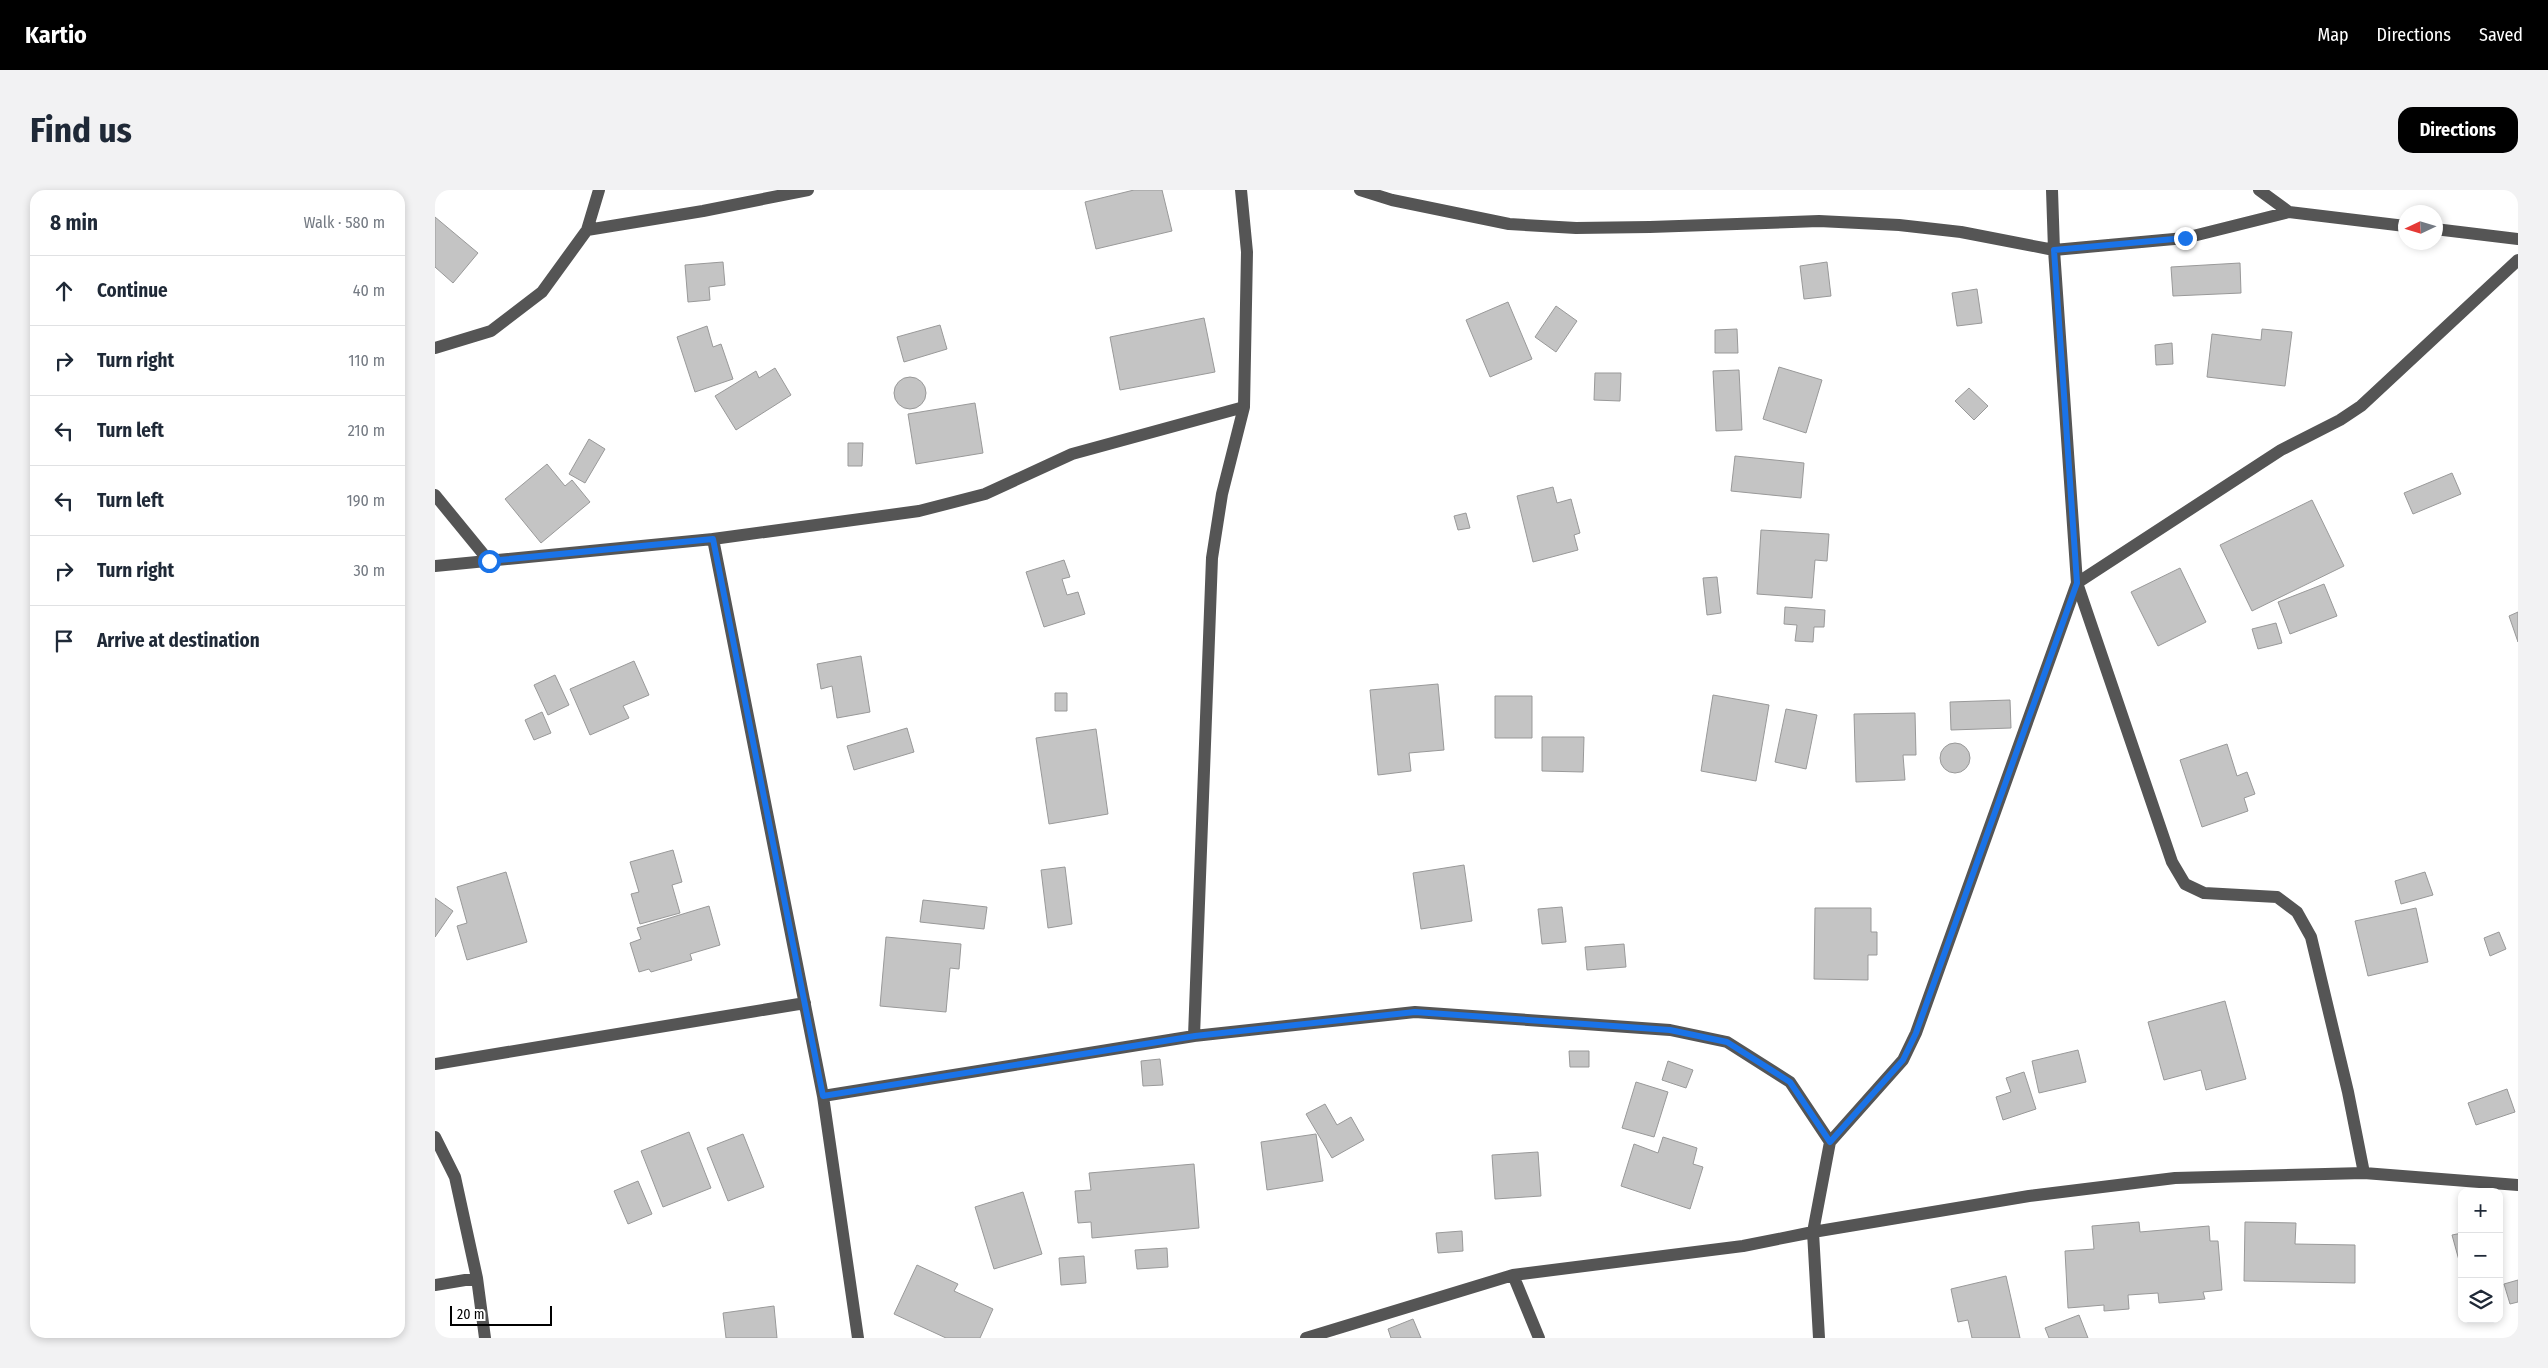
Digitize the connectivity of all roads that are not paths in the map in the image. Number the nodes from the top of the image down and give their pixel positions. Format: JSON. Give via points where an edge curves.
{"nodes":[{"id":1,"x":587,"y":190,"type":"edge"},
{"id":2,"x":809,"y":190,"type":"edge"},
{"id":3,"x":1241,"y":190,"type":"edge"},
{"id":4,"x":1361,"y":190,"type":"edge"},
{"id":5,"x":2052,"y":190,"type":"edge"},
{"id":6,"x":2259,"y":190,"type":"edge"},
{"id":7,"x":597,"y":195,"type":"edge"},
{"id":8,"x":2289,"y":212,"type":"junction"},
{"id":9,"x":2398,"y":225,"type":"edge"},
{"id":10,"x":587,"y":230,"type":"junction"},
{"id":11,"x":2443,"y":230,"type":"edge"},
{"id":12,"x":2518,"y":239,"type":"edge"},
{"id":13,"x":2054,"y":250,"type":"junction"},
{"id":14,"x":2518,"y":260,"type":"edge"},
{"id":15,"x":435,"y":348,"type":"edge"},
{"id":16,"x":1245,"y":407,"type":"junction"},
{"id":17,"x":435,"y":495,"type":"edge"},
{"id":18,"x":713,"y":539,"type":"junction"},
{"id":19,"x":489,"y":561,"type":"junction"},
{"id":20,"x":435,"y":566,"type":"edge"},
{"id":21,"x":2077,"y":583,"type":"junction"},
{"id":22,"x":805,"y":1003,"type":"junction"},
{"id":23,"x":1195,"y":1036,"type":"junction"},
{"id":24,"x":435,"y":1064,"type":"edge"},
{"id":25,"x":823,"y":1096,"type":"junction"},
{"id":26,"x":435,"y":1137,"type":"edge"},
{"id":27,"x":1830,"y":1142,"type":"junction"},
{"id":28,"x":2364,"y":1173,"type":"junction"},
{"id":29,"x":2518,"y":1184,"type":"edge"},
{"id":30,"x":1813,"y":1232,"type":"junction"},
{"id":31,"x":1513,"y":1276,"type":"junction"},
{"id":32,"x":477,"y":1278,"type":"junction"},
{"id":33,"x":435,"y":1285,"type":"edge"},
{"id":34,"x":485,"y":1338,"type":"edge"},
{"id":35,"x":858,"y":1338,"type":"edge"},
{"id":36,"x":1306,"y":1338,"type":"edge"},
{"id":37,"x":1539,"y":1338,"type":"edge"},
{"id":38,"x":1819,"y":1338,"type":"edge"}],
"edges":[{"from":1,"to":7,"type":"street"},
{"from":2,"to":10,"type":"street"},
{"from":3,"to":16,"type":"street","via":[[1247,252]]},
{"from":4,"to":13,"type":"street","via":[[1392,200],[1509,224],[1576,228],[1819,221],[1890,224],[1961,232]]},
{"from":5,"to":13,"type":"street"},
{"from":6,"to":8,"type":"street"},
{"from":7,"to":10,"type":"street"},
{"from":8,"to":9,"type":"street"},
{"from":8,"to":13,"type":"street","via":[[2185,238]]},
{"from":10,"to":15,"type":"street","via":[[534,298],[491,331]]},
{"from":11,"to":12,"type":"street"},
{"from":13,"to":21,"type":"street"},
{"from":14,"to":21,"type":"street","via":[[2361,406],[2281,450]]},
{"from":16,"to":18,"type":"street","via":[[1072,454],[985,494],[919,511]]},
{"from":16,"to":23,"type":"street","via":[[1222,494],[1212,558]]},
{"from":17,"to":19,"type":"street"},
{"from":18,"to":19,"type":"street"},
{"from":18,"to":22,"type":"street"},
{"from":19,"to":20,"type":"street"},
{"from":21,"to":27,"type":"street","via":[[1916,1033],[1903,1060]]},
{"from":21,"to":28,"type":"street","via":[[2172,862],[2185,884],[2204,893],[2277,897],[2297,912],[2311,937]]},
{"from":22,"to":24,"type":"street"},
{"from":22,"to":25,"type":"street"},
{"from":23,"to":25,"type":"street"},
{"from":23,"to":27,"type":"street","via":[[1415,1012],[1670,1030],[1727,1042],[1790,1082]]},
{"from":25,"to":35,"type":"street"},
{"from":26,"to":32,"type":"street","via":[[455,1177]]},
{"from":27,"to":30,"type":"street"},
{"from":28,"to":29,"type":"street"},
{"from":28,"to":30,"type":"street","via":[[2175,1178],[2029,1196]]},
{"from":30,"to":31,"type":"street","via":[[1743,1246]]},
{"from":30,"to":38,"type":"street"},
{"from":31,"to":36,"type":"street"},
{"from":31,"to":37,"type":"street"},
{"from":32,"to":33,"type":"street"},
{"from":32,"to":34,"type":"street"}]}
